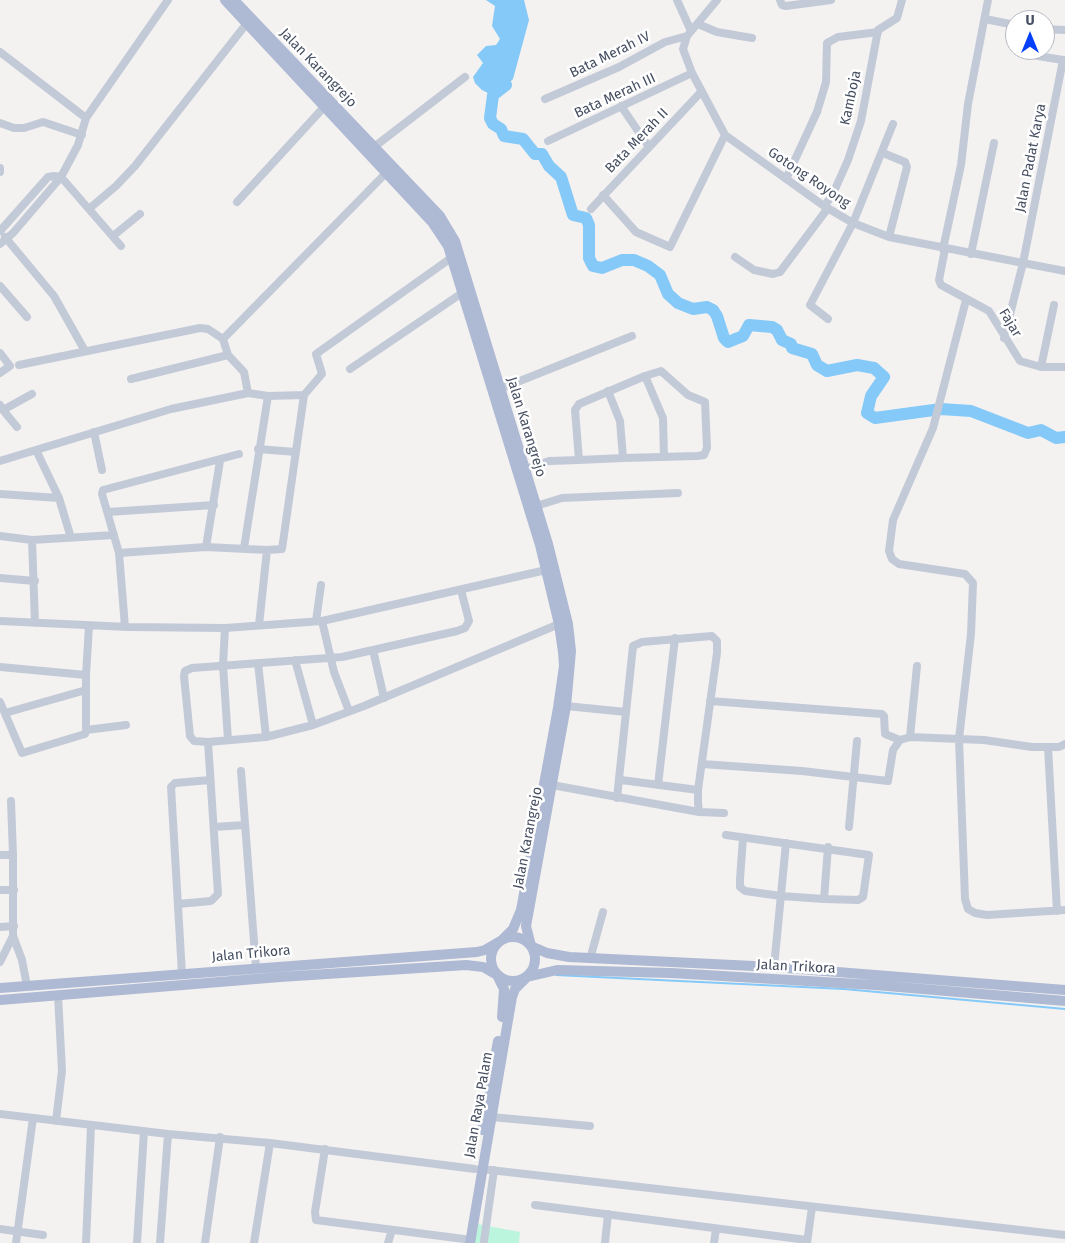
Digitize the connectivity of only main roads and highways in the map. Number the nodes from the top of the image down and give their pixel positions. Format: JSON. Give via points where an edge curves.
{"nodes":[{"id":1,"x":224,"y":0,"type":"edge"},
{"id":2,"x":234,"y":0,"type":"edge"},
{"id":3,"x":354,"y":131,"type":"junction"},
{"id":4,"x":480,"y":338,"type":"junction"},
{"id":5,"x":532,"y":508,"type":"junction"},
{"id":6,"x":502,"y":940,"type":"junction"},
{"id":7,"x":531,"y":946,"type":"junction"},
{"id":8,"x":497,"y":975,"type":"junction"},
{"id":9,"x":527,"y":977,"type":"junction"},
{"id":10,"x":0,"y":988,"type":"edge"},
{"id":11,"x":1065,"y":990,"type":"edge"},
{"id":12,"x":0,"y":1000,"type":"edge"},
{"id":13,"x":1065,"y":1001,"type":"edge"},
{"id":14,"x":478,"y":1169,"type":"junction"},
{"id":15,"x":467,"y":1241,"type":"edge"}],
"edges":[{"from":1,"to":3,"type":"main road","name":"Jalan Karangrejo","via":[[324,106]]},
{"from":2,"to":3,"type":"main road","name":"Jalan Karangrejo"},
{"from":3,"to":4,"type":"main road","name":"Jalan Karangrejo","via":[[432,222],[448,246]]},
{"from":3,"to":4,"type":"main road","name":"Jalan Karangrejo","via":[[374,147],[440,216],[455,241]]},
{"from":4,"to":5,"type":"main road","name":"Jalan Karangrejo"},
{"from":4,"to":5,"type":"main road","name":"Jalan Karangrejo","via":[[500,389]]},
{"from":5,"to":6,"type":"main road","name":"Jalan Karangrejo","via":[[559,624],[564,666],[521,910],[513,929]]},
{"from":5,"to":7,"type":"main road","name":"Jalan Karangrejo","via":[[568,624],[572,660],[526,926]]},
{"from":6,"to":7,"type":"main road","via":[[514,937]]},
{"from":6,"to":8,"type":"main road","via":[[490,956]]},
{"from":6,"to":10,"type":"main road","name":"Jalan Trikora","via":[[485,950],[470,953]]},
{"from":7,"to":9,"type":"main road","via":[[536,959]]},
{"from":7,"to":11,"type":"main road","name":"Jalan Trikora","via":[[558,956],[590,959],[774,967]]},
{"from":8,"to":9,"type":"main road","via":[[515,982]]},
{"from":8,"to":12,"type":"main road","name":"Jalan Trikora","via":[[476,966],[423,967]]},
{"from":8,"to":14,"type":"main road","name":"Jalan Raya Palam","via":[[504,989],[504,1010]]},
{"from":9,"to":13,"type":"main road","name":"Jalan Trikora","via":[[557,970],[632,972],[875,985]]},
{"from":9,"to":14,"type":"main road","name":"Jalan Raya Palam","via":[[512,997],[491,1117]]},
{"from":14,"to":15,"type":"main road","name":"Jalan Raya Palam"}]}
